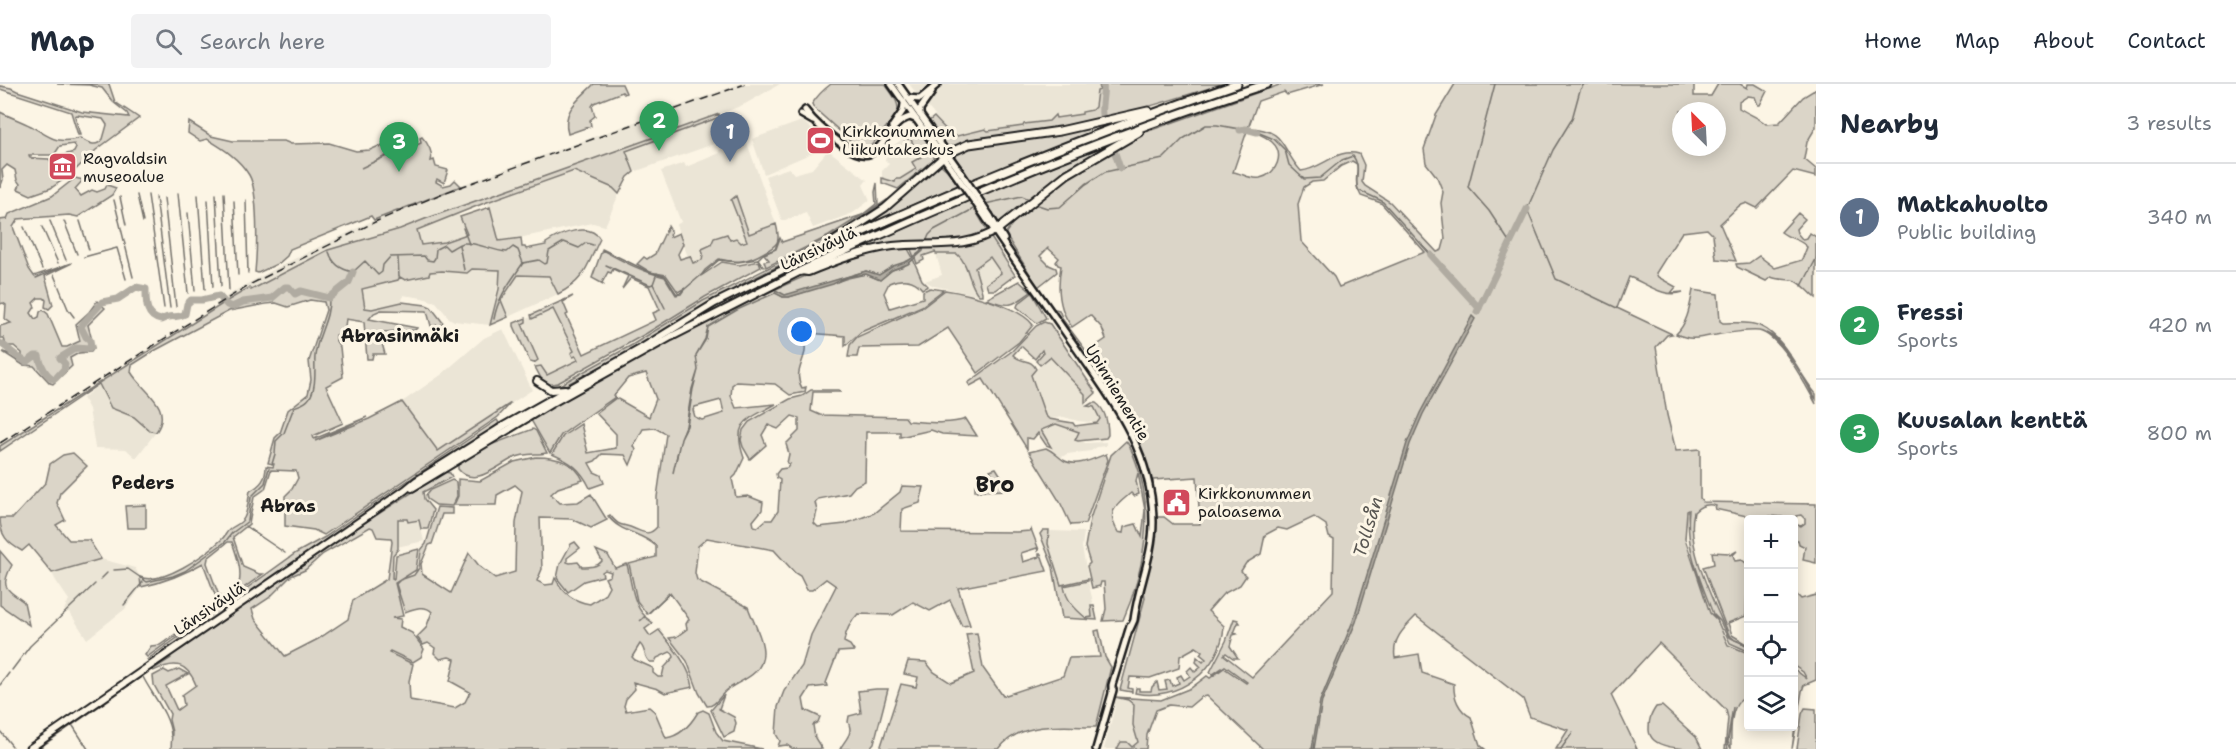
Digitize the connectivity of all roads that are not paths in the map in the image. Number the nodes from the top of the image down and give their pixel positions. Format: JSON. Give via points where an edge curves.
{"nodes":[{"id":1,"x":891,"y":84,"type":"edge"},
{"id":2,"x":898,"y":84,"type":"edge"},
{"id":3,"x":938,"y":84,"type":"edge"},
{"id":4,"x":1237,"y":84,"type":"edge"},
{"id":5,"x":1267,"y":84,"type":"edge"},
{"id":6,"x":933,"y":89,"type":"junction"},
{"id":7,"x":905,"y":99,"type":"junction"},
{"id":8,"x":1169,"y":107,"type":"junction"},
{"id":9,"x":803,"y":112,"type":"dead end"},
{"id":10,"x":918,"y":118,"type":"junction"},
{"id":11,"x":1158,"y":121,"type":"junction"},
{"id":12,"x":879,"y":145,"type":"junction"},
{"id":13,"x":945,"y":156,"type":"junction"},
{"id":14,"x":996,"y":230,"type":"junction"},
{"id":15,"x":829,"y":247,"type":"junction"},
{"id":16,"x":801,"y":271,"type":"junction"},
{"id":17,"x":537,"y":381,"type":"dead end"},
{"id":18,"x":568,"y":389,"type":"junction"},
{"id":19,"x":405,"y":490,"type":"junction"},
{"id":20,"x":29,"y":749,"type":"edge"},
{"id":21,"x":1096,"y":749,"type":"edge"}],
"edges":[{"from":1,"to":7,"type":"main road"},
{"from":2,"to":7,"type":"main road"},
{"from":3,"to":6,"type":"main road"},
{"from":4,"to":8,"type":"highway","name":"Länsiväylä"},
{"from":5,"to":11,"type":"highway","name":"Länsiväylä"},
{"from":6,"to":7,"type":"main road","via":[[920,99]]},
{"from":6,"to":10,"type":"main road"},
{"from":7,"to":10,"type":"main road","name":"Upinniementie"},
{"from":7,"to":12,"type":"main road","via":[[900,117]]},
{"from":8,"to":13,"type":"highway","via":[[1060,131],[969,144]]},
{"from":8,"to":15,"type":"highway","name":"Länsiväylä","via":[[1001,172]]},
{"from":9,"to":12,"type":"main road","via":[[859,155],[872,153]]},
{"from":10,"to":12,"type":"main road","via":[[903,120]]},
{"from":10,"to":13,"type":"main road","name":"Upinniementie"},
{"from":11,"to":14,"type":"highway","via":[[1089,159]]},
{"from":11,"to":16,"type":"highway","name":"Länsiväylä","via":[[995,184]]},
{"from":13,"to":14,"type":"main road","name":"Upinniementie","bridge":true},
{"from":13,"to":15,"type":"main road","via":[[892,202]]},
{"from":14,"to":16,"type":"main road","via":[[972,241],[869,250],[808,272]]},
{"from":14,"to":21,"type":"main road","name":"Upinniementie","via":[[1133,436],[1152,503],[1149,558]]},
{"from":15,"to":18,"type":"main road","name":"Länsiväylä","via":[[715,303]]},
{"from":16,"to":19,"type":"main road","name":"Länsiväylä","via":[[671,338]]},
{"from":17,"to":18,"type":"main road","via":[[551,390]]},
{"from":18,"to":19,"type":"main road","name":"Länsiväylä"},
{"from":19,"to":20,"type":"main road","name":"Länsiväylä"}]}
